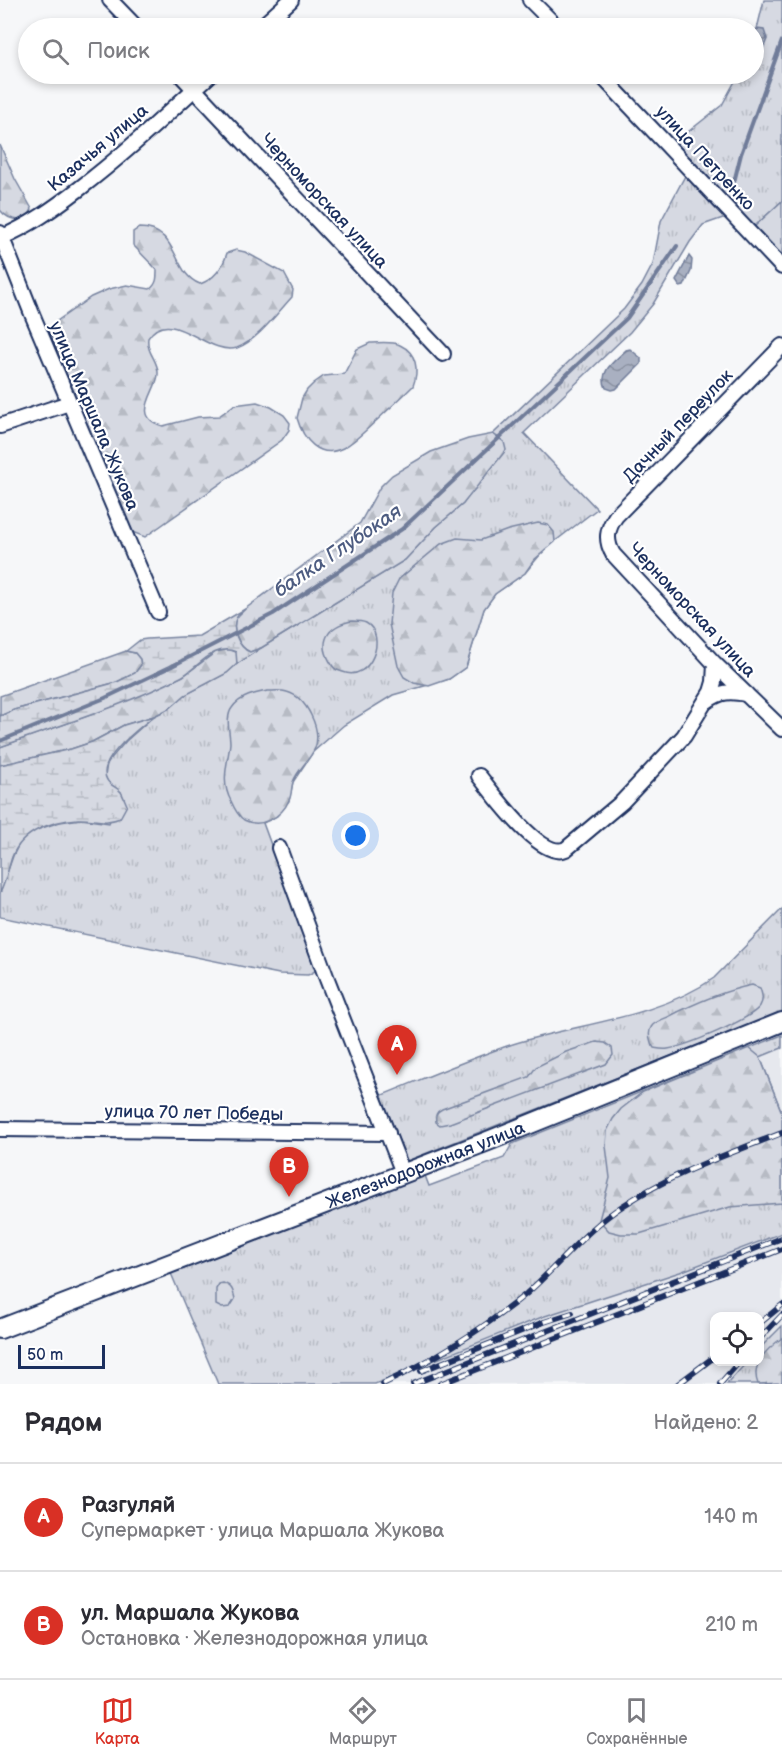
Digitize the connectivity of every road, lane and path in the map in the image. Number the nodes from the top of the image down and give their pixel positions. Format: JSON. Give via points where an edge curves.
{"nodes":[{"id":1,"x":110,"y":0,"type":"edge"},
{"id":2,"x":291,"y":0,"type":"edge"},
{"id":3,"x":530,"y":0,"type":"edge"},
{"id":4,"x":127,"y":18,"type":"edge"},
{"id":5,"x":271,"y":18,"type":"edge"},
{"id":6,"x":548,"y":18,"type":"edge"},
{"id":7,"x":190,"y":84,"type":"edge"},
{"id":8,"x":200,"y":84,"type":"edge"},
{"id":9,"x":609,"y":84,"type":"edge"},
{"id":10,"x":195,"y":89,"type":"junction"},
{"id":11,"x":1,"y":236,"type":"edge"},
{"id":12,"x":782,"y":267,"type":"edge"},
{"id":13,"x":782,"y":346,"type":"edge"},
{"id":14,"x":443,"y":354,"type":"dead end"},
{"id":15,"x":69,"y":403,"type":"junction"},
{"id":16,"x":0,"y":426,"type":"edge"},
{"id":17,"x":607,"y":537,"type":"joint"},
{"id":18,"x":158,"y":612,"type":"dead end"},
{"id":19,"x":715,"y":664,"type":"junction"},
{"id":20,"x":746,"y":694,"type":"junction"},
{"id":21,"x":705,"y":702,"type":"junction"},
{"id":22,"x":782,"y":729,"type":"edge"},
{"id":23,"x":479,"y":776,"type":"dead end"},
{"id":24,"x":279,"y":848,"type":"dead end"},
{"id":25,"x":782,"y":1023,"type":"edge"},
{"id":26,"x":0,"y":1129,"type":"edge"},
{"id":27,"x":388,"y":1133,"type":"junction"},
{"id":28,"x":404,"y":1173,"type":"junction"},
{"id":29,"x":0,"y":1329,"type":"edge"}],
"edges":[{"from":1,"to":4,"type":"street"},
{"from":2,"to":5,"type":"street"},
{"from":3,"to":6,"type":"street"},
{"from":7,"to":10,"type":"street","name":"Черноморская улица"},
{"from":8,"to":10,"type":"street","name":"Казачья улица"},
{"from":9,"to":12,"type":"street","name":"улица Петренко"},
{"from":10,"to":11,"type":"street","name":"Казачья улица","via":[[108,166],[48,212]]},
{"from":10,"to":14,"type":"street","name":"Черноморская улица"},
{"from":11,"to":15,"type":"street","name":"улица Маршала Жукова"},
{"from":13,"to":17,"type":"street","name":"Дачный переулок","via":[[616,516]]},
{"from":15,"to":16,"type":"street"},
{"from":15,"to":18,"type":"street","name":"улица Маршала Жукова"},
{"from":17,"to":19,"type":"street","name":"Черноморская улица","via":[[614,554]]},
{"from":19,"to":20,"type":"street","name":"Черноморская улица"},
{"from":19,"to":21,"type":"street","via":[[714,682]]},
{"from":20,"to":21,"type":"street","via":[[724,692]]},
{"from":20,"to":22,"type":"street","name":"Черноморская улица"},
{"from":21,"to":23,"type":"street","via":[[666,757],[609,813],[560,852],[526,832]]},
{"from":24,"to":27,"type":"street"},
{"from":25,"to":28,"type":"main road","name":"Железнодорожная улица"},
{"from":26,"to":27,"type":"street","name":"улица 70 лет Победы"},
{"from":27,"to":28,"type":"street"},
{"from":28,"to":29,"type":"main road","name":"Железнодорожная улица"}]}
